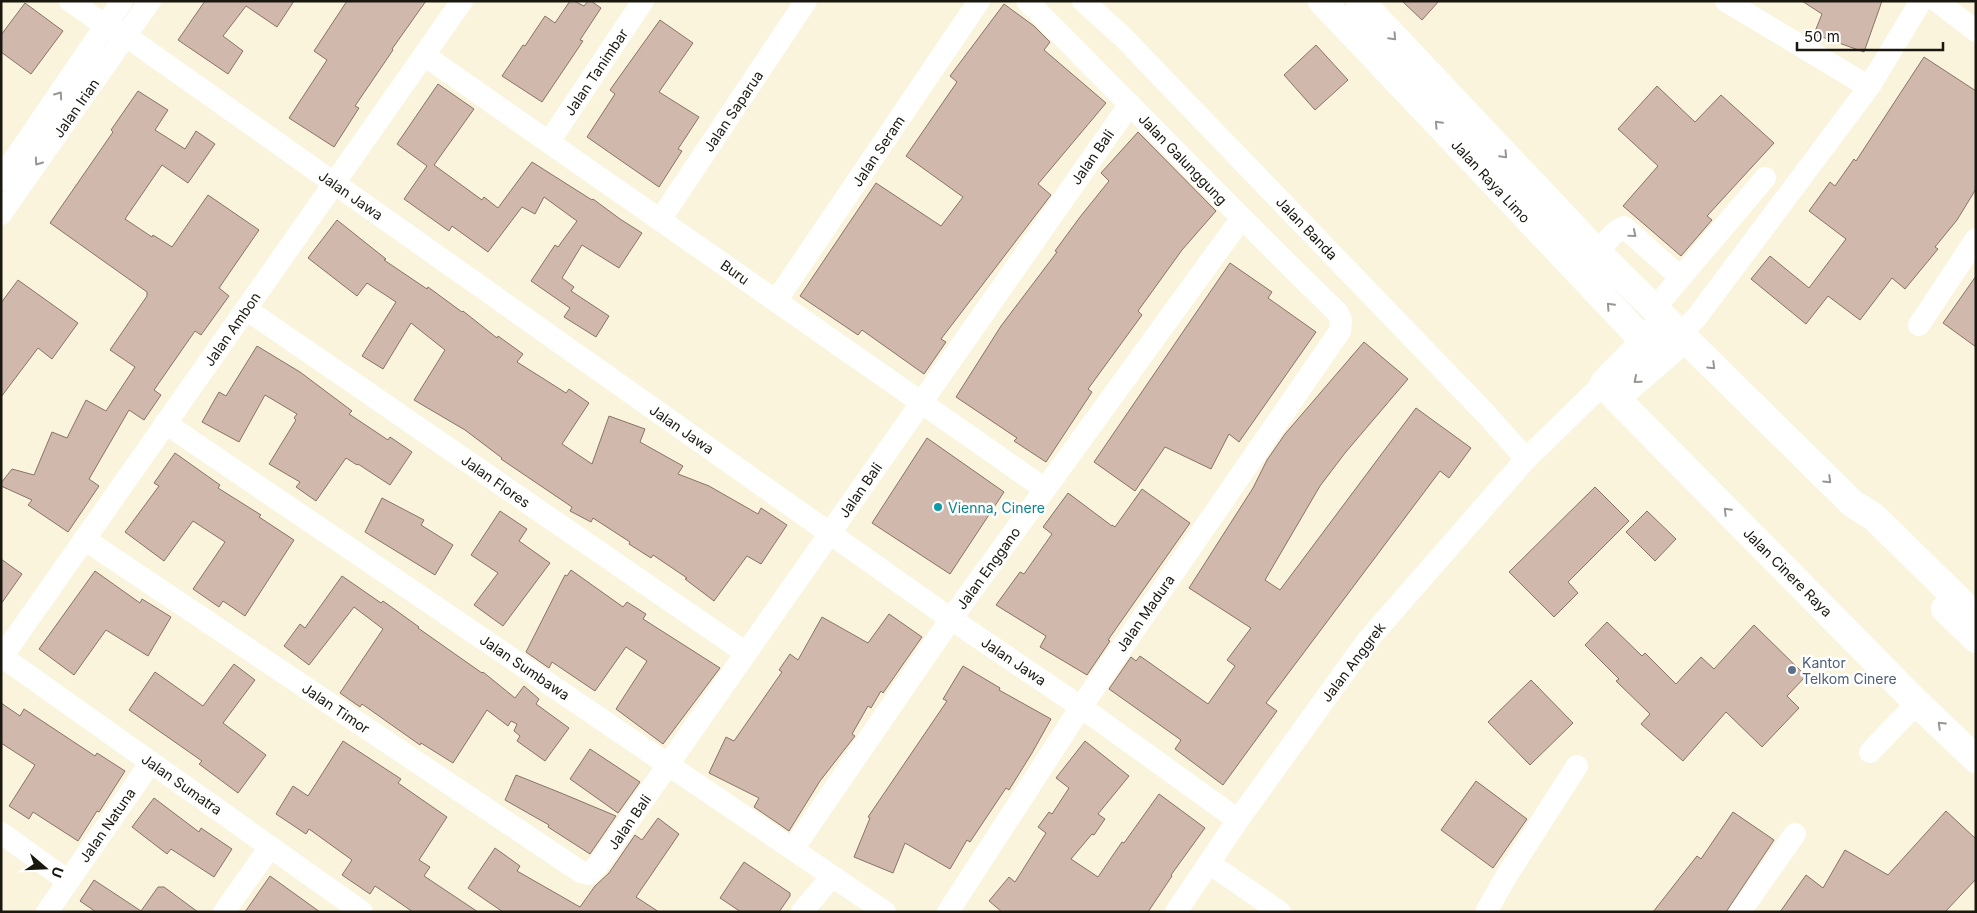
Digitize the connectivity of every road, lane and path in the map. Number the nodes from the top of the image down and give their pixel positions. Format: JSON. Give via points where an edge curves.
{"nodes":[{"id":1,"x":70,"y":1,"type":"edge"},
{"id":2,"x":122,"y":1,"type":"edge"},
{"id":3,"x":150,"y":1,"type":"edge"},
{"id":4,"x":462,"y":1,"type":"edge"},
{"id":5,"x":643,"y":1,"type":"edge"},
{"id":6,"x":806,"y":1,"type":"edge"},
{"id":7,"x":979,"y":1,"type":"edge"},
{"id":8,"x":1027,"y":1,"type":"edge"},
{"id":9,"x":1083,"y":1,"type":"edge"},
{"id":10,"x":1322,"y":1,"type":"edge"},
{"id":11,"x":1360,"y":1,"type":"edge"},
{"id":12,"x":1726,"y":1,"type":"edge"},
{"id":13,"x":1921,"y":1,"type":"edge"},
{"id":14,"x":1937,"y":1,"type":"edge"},
{"id":15,"x":106,"y":26,"type":"junction"},
{"id":16,"x":1976,"y":31,"type":"edge"},
{"id":17,"x":126,"y":36,"type":"junction"},
{"id":18,"x":424,"y":55,"type":"junction"},
{"id":19,"x":1869,"y":86,"type":"junction"},
{"id":20,"x":1130,"y":104,"type":"junction"},
{"id":21,"x":549,"y":142,"type":"junction"},
{"id":22,"x":1765,"y":178,"type":"dead end"},
{"id":23,"x":1,"y":179,"type":"edge"},
{"id":24,"x":334,"y":183,"type":"junction"},
{"id":25,"x":1,"y":214,"type":"edge"},
{"id":26,"x":1242,"y":219,"type":"junction"},
{"id":27,"x":660,"y":220,"type":"junction"},
{"id":28,"x":1976,"y":239,"type":"edge"},
{"id":29,"x":1598,"y":253,"type":"junction"},
{"id":30,"x":1680,"y":277,"type":"junction"},
{"id":31,"x":776,"y":301,"type":"junction"},
{"id":32,"x":246,"y":309,"type":"junction"},
{"id":33,"x":1340,"y":316,"type":"joint"},
{"id":34,"x":1919,"y":325,"type":"dead end"},
{"id":35,"x":1671,"y":326,"type":"junction"},
{"id":36,"x":1652,"y":350,"type":"junction"},
{"id":37,"x":1610,"y":390,"type":"junction"},
{"id":38,"x":921,"y":402,"type":"junction"},
{"id":39,"x":166,"y":423,"type":"junction"},
{"id":40,"x":1526,"y":458,"type":"junction"},
{"id":41,"x":1045,"y":489,"type":"junction"},
{"id":42,"x":1853,"y":504,"type":"junction"},
{"id":43,"x":830,"y":533,"type":"junction"},
{"id":44,"x":84,"y":539,"type":"junction"},
{"id":45,"x":1976,"y":617,"type":"edge"},
{"id":46,"x":951,"y":619,"type":"junction"},
{"id":47,"x":1976,"y":639,"type":"edge"},
{"id":48,"x":746,"y":653,"type":"junction"},
{"id":49,"x":1,"y":657,"type":"edge"},
{"id":50,"x":1917,"y":703,"type":"junction"},
{"id":51,"x":1081,"y":707,"type":"junction"},
{"id":52,"x":1870,"y":752,"type":"dead end"},
{"id":53,"x":1976,"y":759,"type":"edge"},
{"id":54,"x":151,"y":762,"type":"junction"},
{"id":55,"x":668,"y":765,"type":"junction"},
{"id":56,"x":1577,"y":766,"type":"dead end"},
{"id":57,"x":1238,"y":820,"type":"junction"},
{"id":58,"x":1,"y":833,"type":"edge"},
{"id":59,"x":1795,"y":834,"type":"dead end"},
{"id":60,"x":270,"y":846,"type":"junction"},
{"id":61,"x":793,"y":849,"type":"junction"},
{"id":62,"x":1209,"y":863,"type":"junction"},
{"id":63,"x":589,"y":874,"type":"joint"},
{"id":64,"x":832,"y":876,"type":"junction"},
{"id":65,"x":68,"y":881,"type":"junction"},
{"id":66,"x":47,"y":912,"type":"edge"},
{"id":67,"x":224,"y":912,"type":"edge"},
{"id":68,"x":362,"y":912,"type":"edge"},
{"id":69,"x":802,"y":912,"type":"edge"},
{"id":70,"x":885,"y":912,"type":"edge"},
{"id":71,"x":948,"y":912,"type":"edge"},
{"id":72,"x":1176,"y":912,"type":"edge"},
{"id":73,"x":1280,"y":912,"type":"edge"},
{"id":74,"x":1486,"y":912,"type":"edge"},
{"id":75,"x":1740,"y":912,"type":"edge"}],
"edges":[{"from":1,"to":15,"type":"street","name":"Jalan Jawa"},
{"from":2,"to":15,"type":"street","name":"Jalan Irian"},
{"from":3,"to":17,"type":"street","name":"Jalan Irian"},
{"from":4,"to":18,"type":"street","name":"Jalan Ambon"},
{"from":5,"to":21,"type":"street","name":"Jalan Tanimbar"},
{"from":6,"to":27,"type":"street","name":"Jalan Saparua"},
{"from":7,"to":31,"type":"street","name":"Jalan Seram"},
{"from":8,"to":20,"type":"street","name":"Jalan Galunggung"},
{"from":9,"to":40,"type":"street","name":"Jalan Banda","via":[[1123,37]]},
{"from":36,"to":10,"type":"main road","name":"Jalan Raya Limo","one_way":true},
{"from":11,"to":29,"type":"main road","name":"Jalan Raya Limo","one_way":true},
{"from":12,"to":19,"type":"street"},
{"from":13,"to":19,"type":"street"},
{"from":14,"to":16,"type":"street"},
{"from":15,"to":17,"type":"street","name":"Jalan Jawa"},
{"from":23,"to":15,"type":"street","name":"Jalan Irian","one_way":true},
{"from":17,"to":24,"type":"street","name":"Jalan Jawa"},
{"from":17,"to":25,"type":"street","name":"Jalan Irian","one_way":true},
{"from":18,"to":21,"type":"street","name":"Buru"},
{"from":18,"to":24,"type":"street","name":"Jalan Ambon"},
{"from":19,"to":35,"type":"street","via":[[1696,318]]},
{"from":20,"to":26,"type":"street","name":"Jalan Galunggung"},
{"from":20,"to":38,"type":"street","name":"Jalan Bali"},
{"from":21,"to":27,"type":"street","name":"Buru"},
{"from":22,"to":30,"type":"street"},
{"from":24,"to":32,"type":"street","name":"Jalan Ambon"},
{"from":24,"to":43,"type":"street","name":"Jalan Jawa"},
{"from":26,"to":33,"type":"street","name":"Jalan Galunggung"},
{"from":26,"to":41,"type":"street","name":"Jalan Enggano"},
{"from":27,"to":31,"type":"street","name":"Buru"},
{"from":28,"to":34,"type":"street"},
{"from":29,"to":30,"type":"street","one_way":true,"via":[[1612,235],[1624,227]]},
{"from":29,"to":35,"type":"main road","name":"Jalan Raya Limo"},
{"from":30,"to":35,"type":"street"},
{"from":31,"to":38,"type":"street","name":"Buru"},
{"from":32,"to":39,"type":"street","name":"Jalan Ambon"},
{"from":32,"to":48,"type":"street","name":"Jalan Flores"},
{"from":33,"to":51,"type":"street","name":"Jalan Madura","via":[[1340,331]]},
{"from":35,"to":36,"type":"main road","name":"Jalan Anggrek"},
{"from":35,"to":42,"type":"main road","one_way":true},
{"from":36,"to":37,"type":"main road","name":"Jalan Anggrek"},
{"from":37,"to":40,"type":"street","name":"Jalan Anggrek","via":[[1554,432]]},
{"from":50,"to":37,"type":"main road","name":"Jalan Cinere Raya","one_way":true},
{"from":38,"to":41,"type":"street","name":"Buru"},
{"from":38,"to":43,"type":"street","name":"Jalan Bali"},
{"from":39,"to":44,"type":"street","name":"Jalan Ambon"},
{"from":39,"to":55,"type":"street","name":"Jalan Sumbawa"},
{"from":40,"to":57,"type":"street","name":"Jalan Anggrek","via":[[1367,640]]},
{"from":41,"to":46,"type":"street","name":"Jalan Enggano"},
{"from":42,"to":45,"type":"main road","via":[[1874,516]]},
{"from":42,"to":47,"type":"main road","via":[[1862,529]]},
{"from":43,"to":46,"type":"street","name":"Jalan Jawa"},
{"from":43,"to":48,"type":"street","name":"Jalan Bali"},
{"from":44,"to":49,"type":"street","name":"Jalan Ambon"},
{"from":44,"to":63,"type":"street","name":"Jalan Timor","via":[[581,872]]},
{"from":46,"to":51,"type":"street","name":"Jalan Jawa"},
{"from":46,"to":61,"type":"street","name":"Jalan Enggano"},
{"from":48,"to":55,"type":"street","name":"Jalan Bali"},
{"from":49,"to":54,"type":"street","name":"Jalan Sumatra"},
{"from":50,"to":52,"type":"street"},
{"from":53,"to":50,"type":"main road","name":"Jalan Cinere Raya","one_way":true},
{"from":51,"to":57,"type":"street","name":"Jalan Jawa"},
{"from":51,"to":71,"type":"street","name":"Jalan Madura"},
{"from":54,"to":60,"type":"street","name":"Jalan Sumatra"},
{"from":54,"to":65,"type":"street","name":"Jalan Natuna"},
{"from":55,"to":61,"type":"street","name":"Jalan Sumbawa"},
{"from":55,"to":63,"type":"street","name":"Jalan Bali"},
{"from":56,"to":74,"type":"street"},
{"from":57,"to":62,"type":"street","name":"Jalan Anggrek"},
{"from":58,"to":65,"type":"street"},
{"from":59,"to":75,"type":"street"},
{"from":60,"to":67,"type":"street"},
{"from":60,"to":68,"type":"street","name":"Jalan Sumatra"},
{"from":61,"to":64,"type":"street","name":"Jalan Sumbawa"},
{"from":62,"to":72,"type":"street","name":"Jalan Anggrek"},
{"from":62,"to":73,"type":"street"},
{"from":64,"to":69,"type":"street"},
{"from":64,"to":70,"type":"street","name":"Jalan Sumbawa"},
{"from":65,"to":66,"type":"street","name":"Jalan Natuna"}]}
